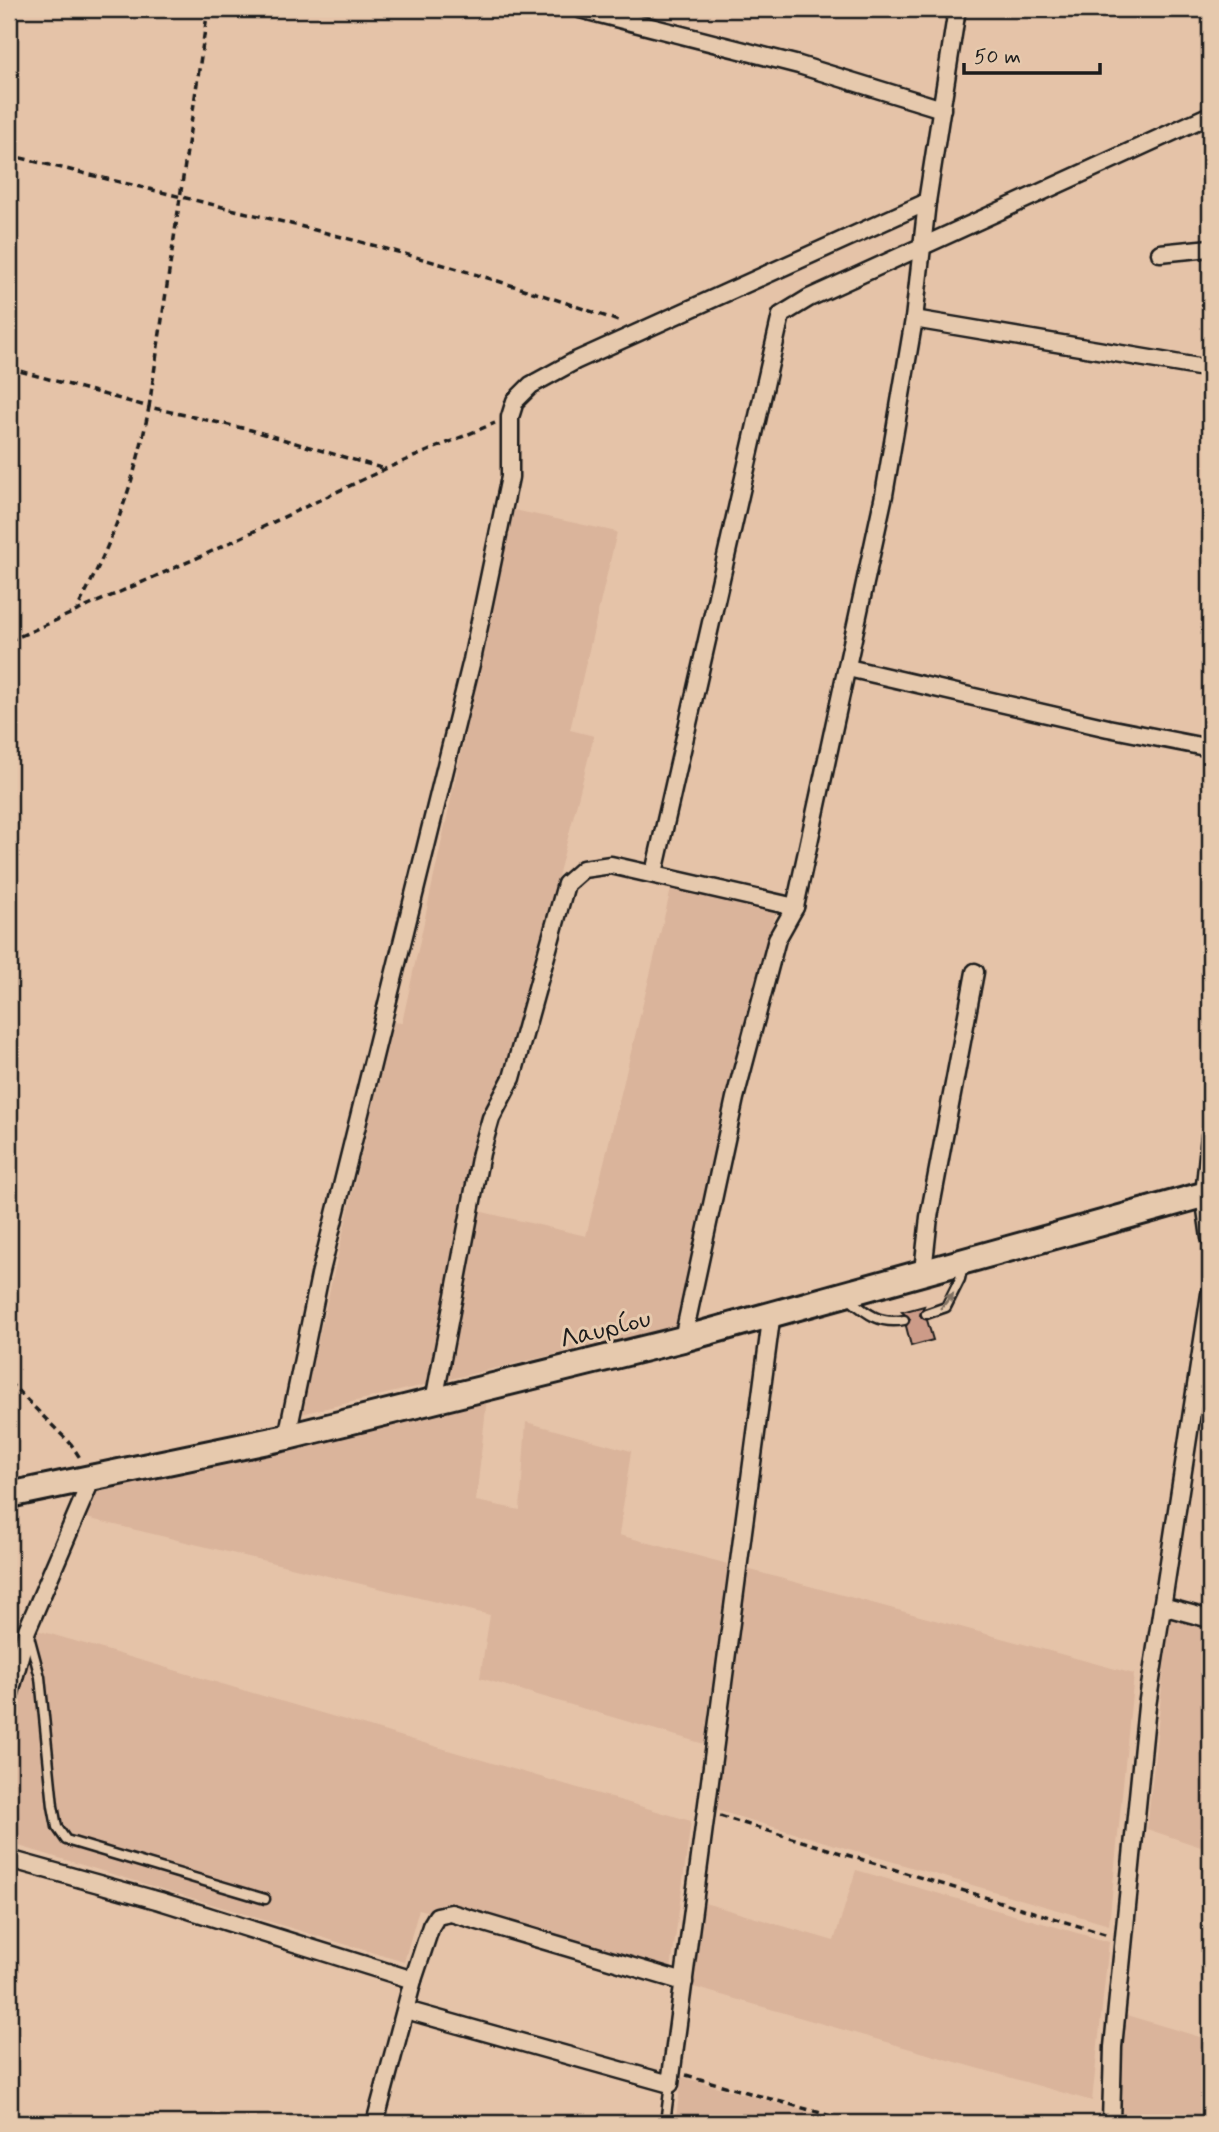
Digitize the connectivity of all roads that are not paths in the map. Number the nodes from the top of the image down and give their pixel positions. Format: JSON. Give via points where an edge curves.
{"nodes":[{"id":1,"x":580,"y":9,"type":"edge"},
{"id":2,"x":957,"y":9,"type":"edge"},
{"id":3,"x":943,"y":109,"type":"junction"},
{"id":4,"x":1210,"y":115,"type":"edge"},
{"id":5,"x":927,"y":202,"type":"junction"},
{"id":6,"x":1210,"y":247,"type":"edge"},
{"id":7,"x":920,"y":249,"type":"junction"},
{"id":8,"x":1160,"y":253,"type":"dead end"},
{"id":9,"x":914,"y":319,"type":"junction"},
{"id":10,"x":1210,"y":369,"type":"edge"},
{"id":11,"x":848,"y":668,"type":"junction"},
{"id":12,"x":1210,"y":748,"type":"edge"},
{"id":13,"x":654,"y":873,"type":"junction"},
{"id":14,"x":796,"y":907,"type":"junction"},
{"id":15,"x":975,"y":972,"type":"dead end"},
{"id":16,"x":1210,"y":1135,"type":"edge"},
{"id":17,"x":1207,"y":1194,"type":"edge"},
{"id":18,"x":1210,"y":1238,"type":"edge"},
{"id":19,"x":964,"y":1260,"type":"junction"},
{"id":20,"x":923,"y":1271,"type":"junction"},
{"id":21,"x":842,"y":1293,"type":"junction"},
{"id":22,"x":1210,"y":1294,"type":"edge"},
{"id":23,"x":772,"y":1312,"type":"junction"},
{"id":24,"x":926,"y":1314,"type":"dead end"},
{"id":25,"x":904,"y":1320,"type":"dead end"},
{"id":26,"x":683,"y":1339,"type":"junction"},
{"id":27,"x":434,"y":1401,"type":"junction"},
{"id":28,"x":287,"y":1437,"type":"junction"},
{"id":29,"x":92,"y":1478,"type":"junction"},
{"id":30,"x":9,"y":1495,"type":"edge"},
{"id":31,"x":1162,"y":1606,"type":"junction"},
{"id":32,"x":1210,"y":1619,"type":"edge"},
{"id":33,"x":27,"y":1630,"type":"junction"},
{"id":34,"x":9,"y":1697,"type":"edge"},
{"id":35,"x":9,"y":1859,"type":"edge"},
{"id":36,"x":265,"y":1899,"type":"dead end"},
{"id":37,"x":412,"y":1980,"type":"junction"},
{"id":38,"x":684,"y":1982,"type":"junction"},
{"id":39,"x":405,"y":2010,"type":"junction"},
{"id":40,"x":671,"y":2078,"type":"junction"},
{"id":41,"x":375,"y":2123,"type":"edge"},
{"id":42,"x":665,"y":2123,"type":"edge"},
{"id":43,"x":1111,"y":2123,"type":"edge"}],
"edges":[{"from":1,"to":3,"type":"street","via":[[799,65]]},
{"from":2,"to":3,"type":"street"},
{"from":3,"to":5,"type":"street"},
{"from":4,"to":7,"type":"street"},
{"from":5,"to":7,"type":"street"},
{"from":5,"to":28,"type":"street","via":[[643,330],[531,385],[515,401],[510,417],[510,477],[472,660],[320,1275]]},
{"from":6,"to":8,"type":"street"},
{"from":7,"to":9,"type":"street"},
{"from":7,"to":13,"type":"street","via":[[781,315]]},
{"from":9,"to":10,"type":"street"},
{"from":9,"to":11,"type":"street"},
{"from":11,"to":12,"type":"street"},
{"from":11,"to":14,"type":"street"},
{"from":13,"to":14,"type":"street"},
{"from":13,"to":27,"type":"street","via":[[611,865],[583,869],[566,884],[512,1078],[491,1118],[481,1153]]},
{"from":14,"to":26,"type":"street","via":[[777,939],[735,1098]]},
{"from":15,"to":20,"type":"street"},
{"from":16,"to":17,"type":"street"},
{"from":17,"to":18,"type":"street"},
{"from":17,"to":19,"type":"main road","name":"Λαυρίου"},
{"from":19,"to":20,"type":"main road","name":"Λαυρίου"},
{"from":24,"to":19,"type":"lane","one_way":true,"via":[[938,1311],[953,1298]]},
{"from":20,"to":21,"type":"main road","name":"Λαυρίου"},
{"from":21,"to":23,"type":"main road","name":"Λαυρίου"},
{"from":21,"to":25,"type":"lane","via":[[870,1316]]},
{"from":22,"to":31,"type":"street"},
{"from":23,"to":26,"type":"main road","name":"Λαυρίου"},
{"from":23,"to":38,"type":"street"},
{"from":26,"to":27,"type":"main road","name":"Λαυρίου"},
{"from":27,"to":28,"type":"main road","name":"Λαυρίου"},
{"from":28,"to":29,"type":"main road","name":"Λαυρίου"},
{"from":29,"to":30,"type":"main road","name":"Λαυρίου"},
{"from":29,"to":33,"type":"street"},
{"from":31,"to":32,"type":"street"},
{"from":31,"to":43,"type":"street","via":[[1123,1939]]},
{"from":33,"to":34,"type":"street"},
{"from":33,"to":36,"type":"lane","via":[[40,1677],[53,1806],[57,1827],[66,1840]]},
{"from":35,"to":37,"type":"street"},
{"from":37,"to":38,"type":"street","via":[[430,1926],[437,1916],[451,1913]]},
{"from":37,"to":39,"type":"street"},
{"from":38,"to":40,"type":"street"},
{"from":39,"to":40,"type":"street"},
{"from":39,"to":41,"type":"street"},
{"from":40,"to":42,"type":"lane"}]}
